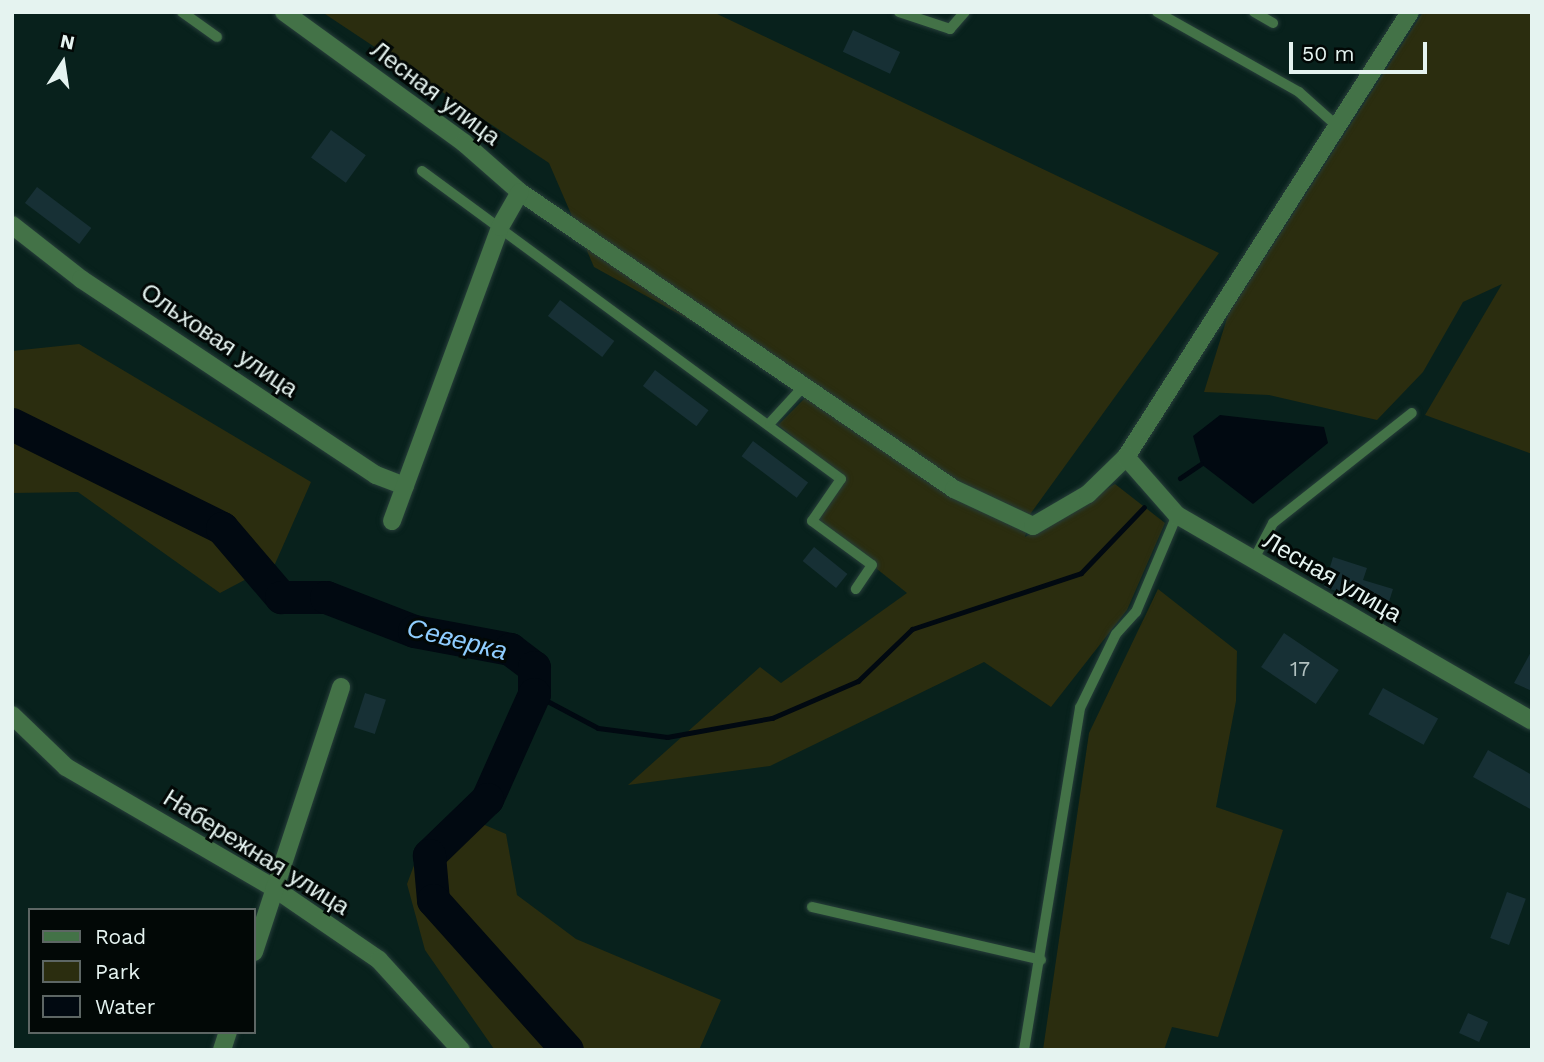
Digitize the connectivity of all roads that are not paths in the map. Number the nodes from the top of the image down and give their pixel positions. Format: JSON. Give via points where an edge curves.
{"nodes":[{"id":1,"x":182,"y":12,"type":"edge"},
{"id":2,"x":284,"y":12,"type":"edge"},
{"id":3,"x":899,"y":12,"type":"edge"},
{"id":4,"x":965,"y":12,"type":"edge"},
{"id":5,"x":1157,"y":12,"type":"edge"},
{"id":6,"x":1254,"y":12,"type":"edge"},
{"id":7,"x":1410,"y":12,"type":"edge"},
{"id":8,"x":1273,"y":23,"type":"dead end"},
{"id":9,"x":217,"y":37,"type":"dead end"},
{"id":10,"x":1337,"y":126,"type":"junction"},
{"id":11,"x":422,"y":172,"type":"dead end"},
{"id":12,"x":520,"y":192,"type":"junction"},
{"id":13,"x":12,"y":225,"type":"edge"},
{"id":14,"x":500,"y":227,"type":"junction"},
{"id":15,"x":806,"y":384,"type":"junction"},
{"id":16,"x":1412,"y":413,"type":"dead end"},
{"id":17,"x":770,"y":424,"type":"junction"},
{"id":18,"x":1126,"y":457,"type":"junction"},
{"id":19,"x":405,"y":486,"type":"junction"},
{"id":20,"x":1177,"y":515,"type":"junction"},
{"id":21,"x":392,"y":522,"type":"dead end"},
{"id":22,"x":1253,"y":561,"type":"junction"},
{"id":23,"x":856,"y":589,"type":"dead end"},
{"id":24,"x":341,"y":687,"type":"dead end"},
{"id":25,"x":12,"y":716,"type":"edge"},
{"id":26,"x":1532,"y":720,"type":"edge"},
{"id":27,"x":274,"y":888,"type":"junction"},
{"id":28,"x":812,"y":907,"type":"dead end"},
{"id":29,"x":256,"y":946,"type":"edge"},
{"id":30,"x":1041,"y":960,"type":"junction"},
{"id":31,"x":461,"y":1050,"type":"edge"},
{"id":32,"x":1024,"y":1050,"type":"edge"}],
"edges":[{"from":1,"to":9,"type":"lane"},
{"from":2,"to":12,"type":"street","name":"Лесная улица","via":[[464,143]]},
{"from":3,"to":4,"type":"lane","via":[[950,29]]},
{"from":5,"to":10,"type":"lane","via":[[1299,92]]},
{"from":6,"to":8,"type":"lane"},
{"from":7,"to":10,"type":"street"},
{"from":10,"to":18,"type":"street"},
{"from":11,"to":14,"type":"lane"},
{"from":12,"to":14,"type":"street"},
{"from":12,"to":15,"type":"street","name":"Лесная улица"},
{"from":13,"to":19,"type":"street","name":"Ольховая улица","via":[[81,279],[376,475]]},
{"from":14,"to":17,"type":"lane"},
{"from":14,"to":19,"type":"street"},
{"from":15,"to":17,"type":"lane"},
{"from":15,"to":18,"type":"street","name":"Лесная улица","via":[[954,489],[1033,526],[1088,494]]},
{"from":16,"to":22,"type":"lane","via":[[1273,523]]},
{"from":17,"to":23,"type":"lane","via":[[841,479],[812,521],[872,565]]},
{"from":18,"to":20,"type":"street","name":"Лесная улица"},
{"from":19,"to":21,"type":"street"},
{"from":20,"to":22,"type":"street","name":"Лесная улица"},
{"from":20,"to":30,"type":"lane","via":[[1142,600],[1116,634],[1080,708]]},
{"from":22,"to":26,"type":"street","name":"Лесная улица"},
{"from":24,"to":27,"type":"street"},
{"from":25,"to":27,"type":"street","name":"Набережная улица","via":[[66,767]]},
{"from":27,"to":29,"type":"street"},
{"from":27,"to":31,"type":"street","name":"Набережная улица","via":[[379,960]]},
{"from":28,"to":30,"type":"lane"},
{"from":30,"to":32,"type":"lane"}]}
